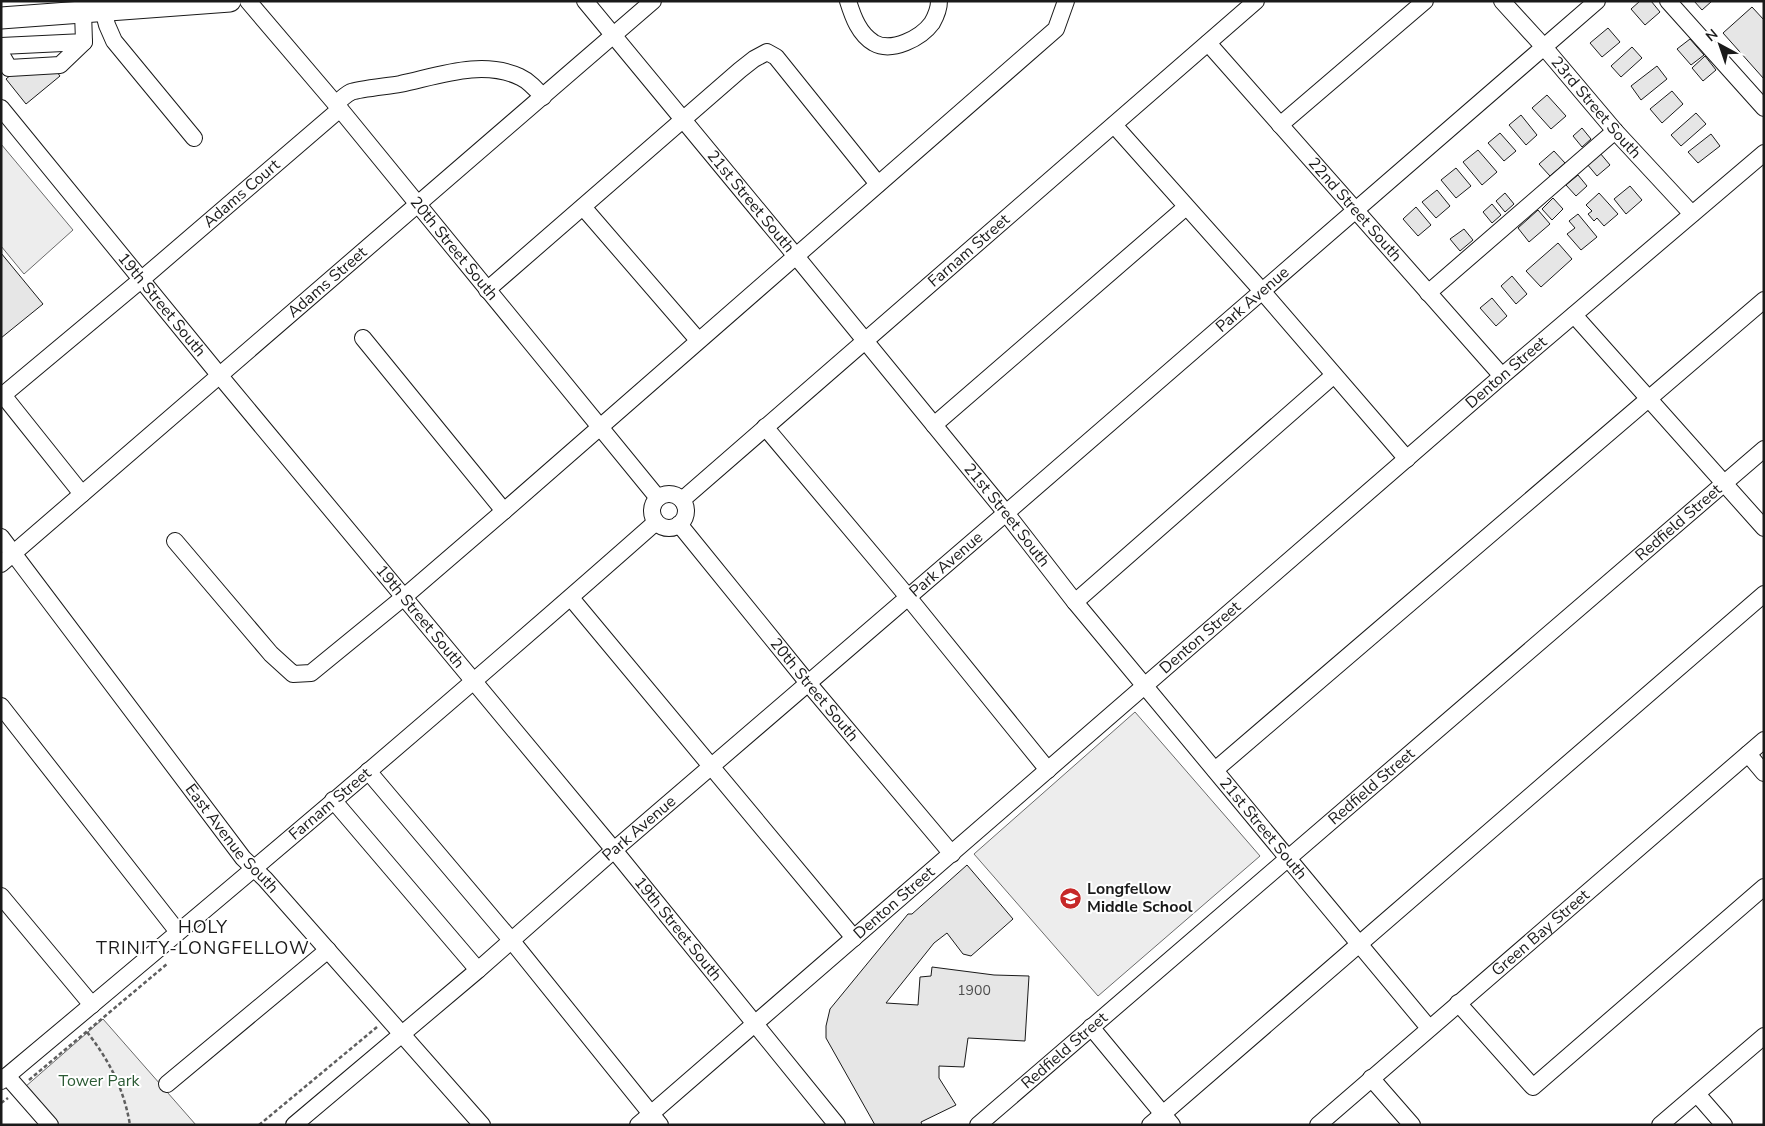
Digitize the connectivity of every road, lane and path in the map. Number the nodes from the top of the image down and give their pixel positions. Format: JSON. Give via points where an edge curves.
{"nodes":[{"id":1,"x":230,"y":1,"type":"edge"},
{"id":2,"x":248,"y":1,"type":"edge"},
{"id":3,"x":585,"y":1,"type":"edge"},
{"id":4,"x":654,"y":1,"type":"edge"},
{"id":5,"x":848,"y":1,"type":"edge"},
{"id":6,"x":940,"y":1,"type":"edge"},
{"id":7,"x":1066,"y":1,"type":"edge"},
{"id":8,"x":1256,"y":1,"type":"edge"},
{"id":9,"x":1425,"y":1,"type":"edge"},
{"id":10,"x":1502,"y":1,"type":"edge"},
{"id":11,"x":1597,"y":1,"type":"edge"},
{"id":12,"x":1668,"y":1,"type":"edge"},
{"id":13,"x":93,"y":11,"type":"junction"},
{"id":14,"x":1,"y":18,"type":"edge"},
{"id":15,"x":613,"y":36,"type":"junction"},
{"id":16,"x":84,"y":42,"type":"junction"},
{"id":17,"x":1208,"y":43,"type":"junction"},
{"id":18,"x":1,"y":46,"type":"edge"},
{"id":19,"x":1544,"y":47,"type":"junction"},
{"id":20,"x":1,"y":54,"type":"edge"},
{"id":21,"x":543,"y":97,"type":"junction"},
{"id":22,"x":338,"y":106,"type":"junction"},
{"id":23,"x":1,"y":108,"type":"edge"},
{"id":24,"x":1764,"y":108,"type":"edge"},
{"id":25,"x":684,"y":120,"type":"junction"},
{"id":26,"x":1114,"y":125,"type":"junction"},
{"id":27,"x":1280,"y":125,"type":"junction"},
{"id":28,"x":1615,"y":131,"type":"junction"},
{"id":29,"x":194,"y":138,"type":"dead end"},
{"id":30,"x":1764,"y":153,"type":"edge"},
{"id":31,"x":878,"y":184,"type":"junction"},
{"id":32,"x":417,"y":205,"type":"junction"},
{"id":33,"x":584,"y":207,"type":"junction"},
{"id":34,"x":1186,"y":207,"type":"junction"},
{"id":35,"x":1354,"y":210,"type":"junction"},
{"id":36,"x":1692,"y":214,"type":"junction"},
{"id":37,"x":795,"y":255,"type":"junction"},
{"id":38,"x":142,"y":279,"type":"junction"},
{"id":39,"x":487,"y":290,"type":"junction"},
{"id":40,"x":1262,"y":291,"type":"junction"},
{"id":41,"x":1428,"y":293,"type":"junction"},
{"id":42,"x":1764,"y":300,"type":"edge"},
{"id":43,"x":1574,"y":315,"type":"junction"},
{"id":44,"x":363,"y":338,"type":"dead end"},
{"id":45,"x":698,"y":340,"type":"junction"},
{"id":46,"x":865,"y":341,"type":"junction"},
{"id":47,"x":1334,"y":375,"type":"junction"},
{"id":48,"x":220,"y":376,"type":"junction"},
{"id":49,"x":1502,"y":376,"type":"junction"},
{"id":50,"x":1648,"y":398,"type":"junction"},
{"id":51,"x":934,"y":425,"type":"junction"},
{"id":52,"x":600,"y":426,"type":"junction"},
{"id":53,"x":766,"y":427,"type":"junction"},
{"id":54,"x":1764,"y":449,"type":"edge"},
{"id":55,"x":1407,"y":459,"type":"junction"},
{"id":56,"x":1724,"y":483,"type":"junction"},
{"id":57,"x":82,"y":494,"type":"junction"},
{"id":58,"x":658,"y":498,"type":"junction"},
{"id":59,"x":682,"y":500,"type":"junction"},
{"id":60,"x":504,"y":511,"type":"junction"},
{"id":61,"x":1006,"y":513,"type":"junction"},
{"id":62,"x":656,"y":522,"type":"junction"},
{"id":63,"x":679,"y":524,"type":"junction"},
{"id":64,"x":1764,"y":528,"type":"edge"},
{"id":65,"x":1,"y":537,"type":"edge"},
{"id":66,"x":175,"y":541,"type":"dead end"},
{"id":67,"x":14,"y":554,"type":"junction"},
{"id":68,"x":1,"y":564,"type":"edge"},
{"id":69,"x":1764,"y":594,"type":"edge"},
{"id":70,"x":404,"y":597,"type":"junction"},
{"id":71,"x":908,"y":597,"type":"junction"},
{"id":72,"x":570,"y":598,"type":"junction"},
{"id":73,"x":1075,"y":602,"type":"junction"},
{"id":74,"x":473,"y":680,"type":"junction"},
{"id":75,"x":808,"y":683,"type":"junction"},
{"id":76,"x":1145,"y":686,"type":"junction"},
{"id":77,"x":1,"y":706,"type":"edge"},
{"id":78,"x":1764,"y":740,"type":"edge"},
{"id":79,"x":1748,"y":754,"type":"junction"},
{"id":80,"x":712,"y":767,"type":"junction"},
{"id":81,"x":1048,"y":770,"type":"junction"},
{"id":82,"x":1214,"y":770,"type":"junction"},
{"id":83,"x":368,"y":771,"type":"junction"},
{"id":84,"x":1764,"y":773,"type":"edge"},
{"id":85,"x":333,"y":800,"type":"junction"},
{"id":86,"x":614,"y":850,"type":"junction"},
{"id":87,"x":952,"y":854,"type":"junction"},
{"id":88,"x":1288,"y":858,"type":"junction"},
{"id":89,"x":254,"y":869,"type":"junction"},
{"id":90,"x":1764,"y":887,"type":"edge"},
{"id":91,"x":1,"y":896,"type":"edge"},
{"id":92,"x":7,"y":916,"type":"edge"},
{"id":93,"x":178,"y":932,"type":"junction"},
{"id":94,"x":854,"y":938,"type":"junction"},
{"id":95,"x":511,"y":940,"type":"junction"},
{"id":96,"x":1359,"y":943,"type":"junction"},
{"id":97,"x":328,"y":950,"type":"junction"},
{"id":98,"x":169,"y":962,"type":"dead end"},
{"id":99,"x":478,"y":970,"type":"junction"},
{"id":100,"x":1458,"y":1003,"type":"junction"},
{"id":101,"x":92,"y":1005,"type":"junction"},
{"id":102,"x":388,"y":1019,"type":"junction"},
{"id":103,"x":755,"y":1024,"type":"junction"},
{"id":104,"x":82,"y":1025,"type":"dead end"},
{"id":105,"x":1091,"y":1027,"type":"junction"},
{"id":106,"x":1430,"y":1028,"type":"junction"},
{"id":107,"x":88,"y":1032,"type":"junction"},
{"id":108,"x":402,"y":1035,"type":"junction"},
{"id":109,"x":1764,"y":1036,"type":"edge"},
{"id":110,"x":1371,"y":1078,"type":"junction"},
{"id":111,"x":4,"y":1079,"type":"edge"},
{"id":112,"x":167,"y":1084,"type":"dead end"},
{"id":113,"x":18,"y":1089,"type":"junction"},
{"id":114,"x":1697,"y":1094,"type":"junction"},
{"id":115,"x":1,"y":1103,"type":"edge"},
{"id":116,"x":1167,"y":1119,"type":"edge"},
{"id":117,"x":649,"y":1121,"type":"edge"},
{"id":118,"x":475,"y":1122,"type":"edge"},
{"id":119,"x":50,"y":1125,"type":"edge"},
{"id":120,"x":130,"y":1125,"type":"edge"},
{"id":121,"x":259,"y":1125,"type":"edge"},
{"id":122,"x":294,"y":1125,"type":"edge"},
{"id":123,"x":837,"y":1125,"type":"edge"},
{"id":124,"x":978,"y":1125,"type":"edge"},
{"id":125,"x":1150,"y":1125,"type":"edge"},
{"id":126,"x":1318,"y":1125,"type":"edge"},
{"id":127,"x":1412,"y":1125,"type":"edge"},
{"id":128,"x":1660,"y":1125,"type":"edge"},
{"id":129,"x":1724,"y":1125,"type":"edge"}],
"edges":[{"from":1,"to":13,"type":"main road"},
{"from":2,"to":22,"type":"street","name":"20th Street South"},
{"from":3,"to":15,"type":"street","name":"21st Street South"},
{"from":4,"to":15,"type":"street","name":"Adams Street"},
{"from":5,"to":6,"type":"street","via":[[862,32],[876,44],[884,46],[897,45],[924,32],[936,16]]},
{"from":7,"to":31,"type":"street","via":[[1056,29]]},
{"from":8,"to":17,"type":"street","name":"Farnam Street"},
{"from":9,"to":27,"type":"street"},
{"from":10,"to":19,"type":"street","name":"23rd Street South"},
{"from":11,"to":19,"type":"street","name":"Park Avenue"},
{"from":12,"to":24,"type":"street"},
{"from":13,"to":14,"type":"main road"},
{"from":13,"to":16,"type":"street"},
{"from":13,"to":29,"type":"street"},
{"from":15,"to":21,"type":"street","name":"Adams Street"},
{"from":15,"to":25,"type":"street","name":"21st Street South"},
{"from":16,"to":18,"type":"street"},
{"from":16,"to":20,"type":"street","via":[[60,65],[9,68]]},
{"from":17,"to":26,"type":"street","name":"Farnam Street"},
{"from":17,"to":27,"type":"street","name":"22nd Street South"},
{"from":19,"to":28,"type":"street","name":"23rd Street South"},
{"from":19,"to":35,"type":"street","name":"Park Avenue"},
{"from":21,"to":22,"type":"street","name":"Adams Court","via":[[520,77],[479,69],[458,70],[352,92]]},
{"from":21,"to":32,"type":"street","name":"Adams Street"},
{"from":22,"to":32,"type":"street","name":"20th Street South"},
{"from":22,"to":38,"type":"street","name":"Adams Court"},
{"from":23,"to":38,"type":"street","name":"19th Street South"},
{"from":25,"to":31,"type":"street","via":[[740,70],[767,52],[776,57]]},
{"from":25,"to":33,"type":"street"},
{"from":25,"to":37,"type":"street","name":"21st Street South"},
{"from":26,"to":34,"type":"street"},
{"from":26,"to":46,"type":"street","name":"Farnam Street"},
{"from":27,"to":35,"type":"street","name":"22nd Street South"},
{"from":28,"to":36,"type":"street","name":"23rd Street South"},
{"from":28,"to":41,"type":"street"},
{"from":30,"to":36,"type":"street","name":"Denton Street"},
{"from":31,"to":37,"type":"street"},
{"from":32,"to":39,"type":"street","name":"20th Street South"},
{"from":32,"to":48,"type":"street","name":"Adams Street"},
{"from":33,"to":39,"type":"street"},
{"from":33,"to":45,"type":"street"},
{"from":34,"to":40,"type":"street"},
{"from":34,"to":51,"type":"street"},
{"from":35,"to":40,"type":"street","name":"Park Avenue"},
{"from":35,"to":41,"type":"street","name":"22nd Street South"},
{"from":36,"to":43,"type":"street","name":"Denton Street"},
{"from":37,"to":45,"type":"street"},
{"from":37,"to":46,"type":"street","name":"21st Street South"},
{"from":38,"to":48,"type":"street","name":"19th Street South"},
{"from":38,"to":57,"type":"street","name":"Adams Court","via":[[3,395]]},
{"from":39,"to":52,"type":"street","name":"20th Street South"},
{"from":40,"to":47,"type":"street"},
{"from":40,"to":61,"type":"street","name":"Park Avenue"},
{"from":41,"to":49,"type":"street","name":"22nd Street South"},
{"from":42,"to":50,"type":"street"},
{"from":43,"to":49,"type":"street","name":"Denton Street"},
{"from":43,"to":50,"type":"street"},
{"from":44,"to":60,"type":"street"},
{"from":45,"to":52,"type":"street"},
{"from":46,"to":51,"type":"street","name":"21st Street South"},
{"from":46,"to":53,"type":"street","name":"Farnam Street"},
{"from":47,"to":55,"type":"street"},
{"from":47,"to":73,"type":"street"},
{"from":48,"to":57,"type":"street","name":"Adams Street"},
{"from":48,"to":70,"type":"street","name":"19th Street South"},
{"from":49,"to":55,"type":"street","name":"Denton Street"},
{"from":50,"to":56,"type":"street"},
{"from":50,"to":82,"type":"street"},
{"from":51,"to":61,"type":"street","name":"21st Street South"},
{"from":52,"to":58,"type":"street","name":"20th Street South"},
{"from":52,"to":60,"type":"street"},
{"from":53,"to":59,"type":"street","name":"Farnam Street"},
{"from":53,"to":71,"type":"street"},
{"from":54,"to":56,"type":"street","name":"Redfield Street"},
{"from":55,"to":76,"type":"street","name":"Denton Street"},
{"from":56,"to":64,"type":"street"},
{"from":56,"to":88,"type":"street","name":"Redfield Street"},
{"from":57,"to":67,"type":"street","name":"Adams Street"},
{"from":58,"to":59,"type":"street","via":[[668,494]]},
{"from":58,"to":62,"type":"street","via":[[652,507]]},
{"from":59,"to":63,"type":"street","via":[[686,510]]},
{"from":60,"to":70,"type":"street"},
{"from":61,"to":71,"type":"street","name":"Park Avenue"},
{"from":61,"to":73,"type":"street","name":"21st Street South"},
{"from":62,"to":63,"type":"street","via":[[670,528]]},
{"from":62,"to":72,"type":"street","name":"Farnam Street"},
{"from":63,"to":75,"type":"street","name":"20th Street South"},
{"from":65,"to":67,"type":"street","name":"East Avenue South"},
{"from":66,"to":70,"type":"street","via":[[271,654],[293,674],[311,673]]},
{"from":67,"to":68,"type":"street","name":"Adams Street"},
{"from":67,"to":89,"type":"street","name":"East Avenue South"},
{"from":69,"to":96,"type":"street"},
{"from":70,"to":74,"type":"street","name":"19th Street South"},
{"from":71,"to":75,"type":"street","name":"Park Avenue"},
{"from":71,"to":81,"type":"street"},
{"from":72,"to":74,"type":"street","name":"Farnam Street"},
{"from":72,"to":80,"type":"street"},
{"from":73,"to":76,"type":"street","name":"21st Street South"},
{"from":74,"to":83,"type":"street","name":"Farnam Street"},
{"from":74,"to":86,"type":"street","name":"19th Street South"},
{"from":75,"to":80,"type":"street","name":"Park Avenue"},
{"from":75,"to":87,"type":"street","name":"20th Street South"},
{"from":76,"to":81,"type":"street","name":"Denton Street"},
{"from":76,"to":82,"type":"street","name":"21st Street South"},
{"from":77,"to":93,"type":"street"},
{"from":78,"to":79,"type":"street","name":"Green Bay Street"},
{"from":79,"to":84,"type":"street"},
{"from":79,"to":100,"type":"street","name":"Green Bay Street"},
{"from":80,"to":86,"type":"street","name":"Park Avenue"},
{"from":80,"to":94,"type":"street"},
{"from":81,"to":87,"type":"street","name":"Denton Street"},
{"from":82,"to":88,"type":"street","name":"21st Street South"},
{"from":83,"to":85,"type":"street","name":"Farnam Street"},
{"from":83,"to":95,"type":"street"},
{"from":85,"to":89,"type":"street","name":"Farnam Street"},
{"from":85,"to":99,"type":"street"},
{"from":86,"to":95,"type":"street","name":"Park Avenue"},
{"from":86,"to":103,"type":"street","name":"19th Street South"},
{"from":87,"to":94,"type":"street","name":"Denton Street"},
{"from":88,"to":96,"type":"street","name":"21st Street South"},
{"from":88,"to":105,"type":"street","name":"Redfield Street"},
{"from":89,"to":93,"type":"street","name":"Farnam Street"},
{"from":89,"to":97,"type":"street","name":"East Avenue South"},
{"from":90,"to":100,"type":"street","via":[[1533,1087]]},
{"from":91,"to":92,"type":"street"},
{"from":92,"to":101,"type":"street"},
{"from":93,"to":101,"type":"street","name":"Farnam Street"},
{"from":94,"to":103,"type":"street","name":"Denton Street"},
{"from":95,"to":99,"type":"street","name":"Park Avenue"},
{"from":95,"to":117,"type":"street"},
{"from":96,"to":106,"type":"street","name":"21st Street South"},
{"from":96,"to":116,"type":"street"},
{"from":97,"to":102,"type":"street","name":"East Avenue South"},
{"from":97,"to":112,"type":"street"},
{"from":98,"to":107,"type":"path"},
{"from":99,"to":108,"type":"street","name":"Park Avenue"},
{"from":100,"to":106,"type":"street","name":"Green Bay Street"},
{"from":101,"to":111,"type":"street","name":"Farnam Street"},
{"from":102,"to":108,"type":"street","name":"East Avenue South"},
{"from":102,"to":121,"type":"path"},
{"from":103,"to":117,"type":"street","name":"Denton Street"},
{"from":103,"to":123,"type":"street","name":"19th Street South"},
{"from":104,"to":107,"type":"path"},
{"from":105,"to":116,"type":"street"},
{"from":105,"to":124,"type":"street","name":"Redfield Street"},
{"from":106,"to":110,"type":"street","name":"Green Bay Street"},
{"from":107,"to":113,"type":"path"},
{"from":107,"to":120,"type":"path","via":[[120,1086]]},
{"from":108,"to":118,"type":"street","name":"East Avenue South"},
{"from":108,"to":122,"type":"street","name":"Park Avenue"},
{"from":109,"to":114,"type":"street"},
{"from":110,"to":126,"type":"street","name":"Green Bay Street"},
{"from":110,"to":127,"type":"street"},
{"from":111,"to":113,"type":"street"},
{"from":113,"to":115,"type":"path"},
{"from":113,"to":119,"type":"street"},
{"from":114,"to":128,"type":"street"},
{"from":114,"to":129,"type":"street"},
{"from":116,"to":125,"type":"street"}]}
